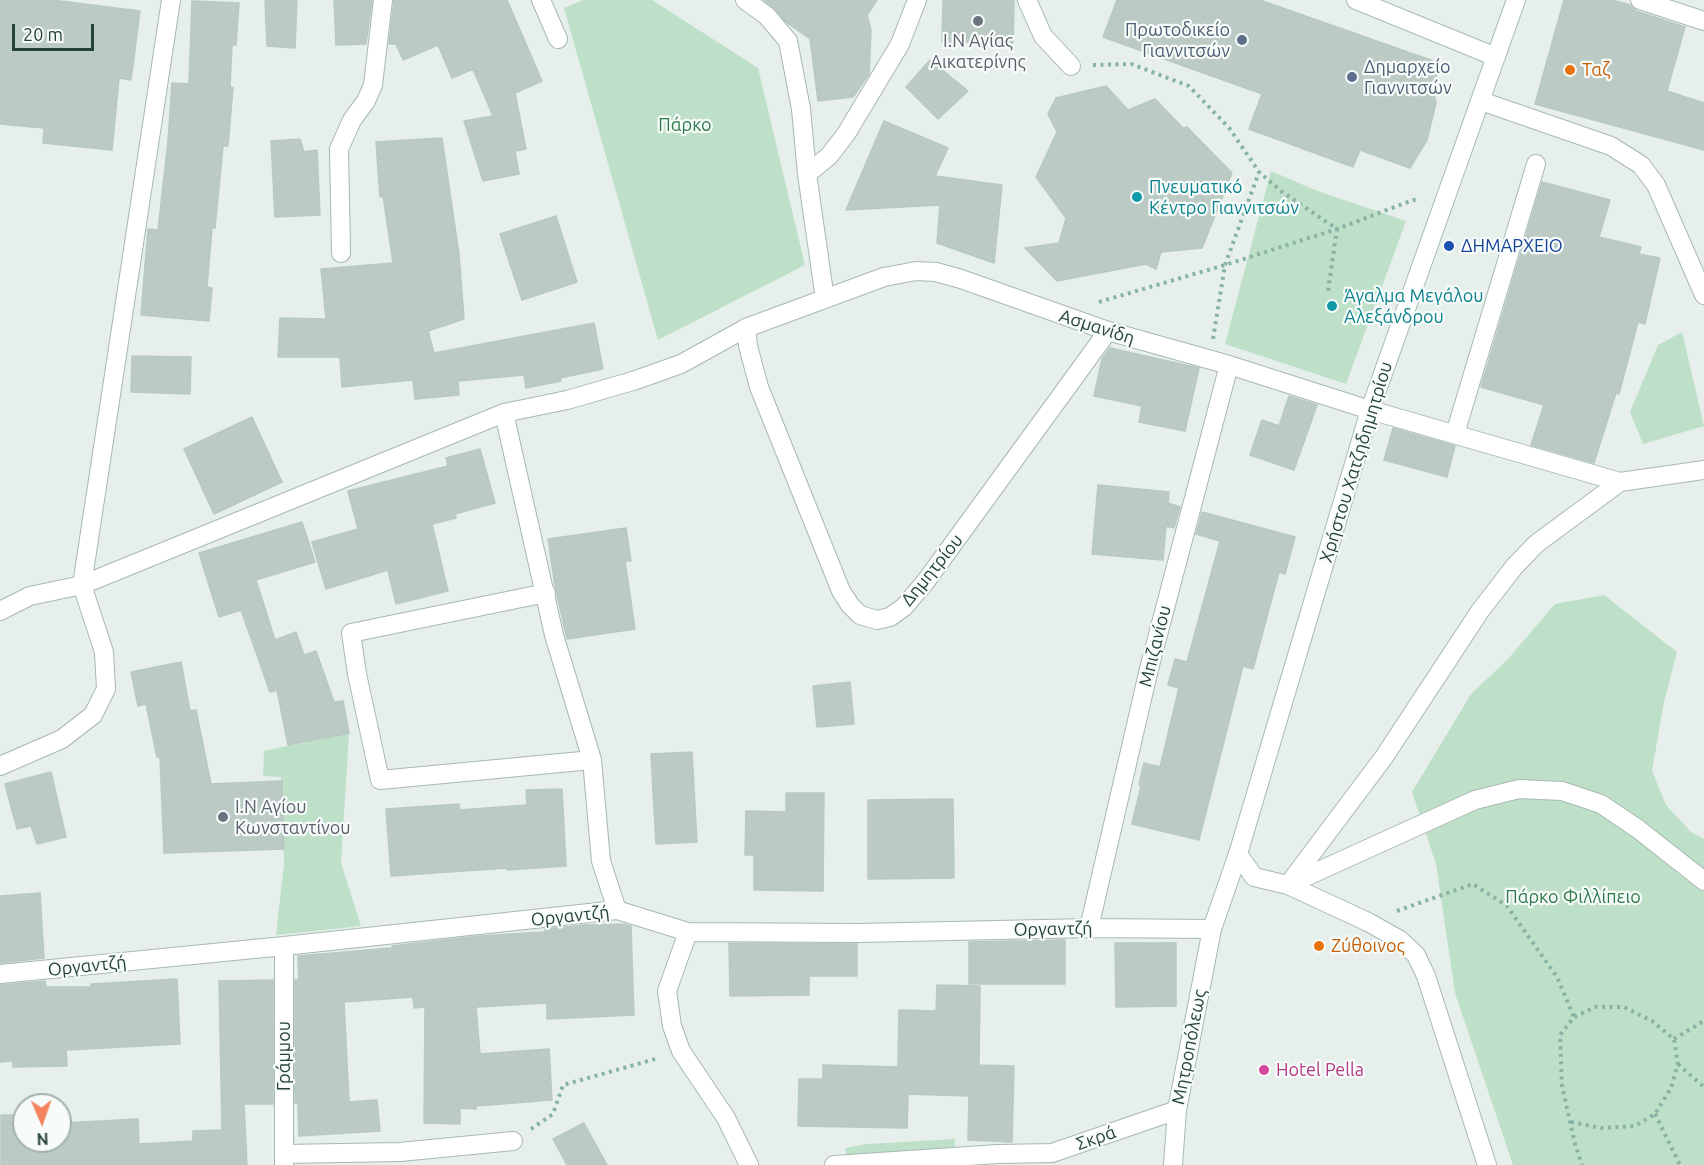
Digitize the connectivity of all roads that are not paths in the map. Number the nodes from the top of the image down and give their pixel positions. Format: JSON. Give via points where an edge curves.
{"nodes":[{"id":1,"x":171,"y":0,"type":"edge"},
{"id":2,"x":383,"y":0,"type":"edge"},
{"id":3,"x":541,"y":0,"type":"edge"},
{"id":4,"x":745,"y":0,"type":"edge"},
{"id":5,"x":917,"y":0,"type":"edge"},
{"id":6,"x":1027,"y":0,"type":"edge"},
{"id":7,"x":1356,"y":0,"type":"edge"},
{"id":8,"x":1516,"y":0,"type":"edge"},
{"id":9,"x":1640,"y":0,"type":"edge"},
{"id":10,"x":1704,"y":21,"type":"edge"},
{"id":11,"x":558,"y":39,"type":"dead end"},
{"id":12,"x":1496,"y":57,"type":"junction"},
{"id":13,"x":1071,"y":66,"type":"road end"},
{"id":14,"x":1480,"y":101,"type":"junction"},
{"id":15,"x":1536,"y":164,"type":"dead end"},
{"id":16,"x":807,"y":174,"type":"junction"},
{"id":17,"x":342,"y":253,"type":"dead end"},
{"id":18,"x":1704,"y":295,"type":"edge"},
{"id":19,"x":825,"y":299,"type":"junction"},
{"id":20,"x":746,"y":328,"type":"junction"},
{"id":21,"x":1108,"y":332,"type":"junction"},
{"id":22,"x":1228,"y":365,"type":"junction"},
{"id":23,"x":1370,"y":410,"type":"junction"},
{"id":24,"x":504,"y":413,"type":"junction"},
{"id":25,"x":1455,"y":434,"type":"junction"},
{"id":26,"x":1704,"y":471,"type":"edge"},
{"id":27,"x":1620,"y":482,"type":"junction"},
{"id":28,"x":82,"y":585,"type":"junction"},
{"id":29,"x":546,"y":593,"type":"junction"},
{"id":30,"x":0,"y":611,"type":"edge"},
{"id":31,"x":592,"y":760,"type":"junction"},
{"id":32,"x":0,"y":766,"type":"edge"},
{"id":33,"x":1238,"y":854,"type":"junction"},
{"id":34,"x":1704,"y":881,"type":"edge"},
{"id":35,"x":1288,"y":885,"type":"junction"},
{"id":36,"x":617,"y":910,"type":"junction"},
{"id":37,"x":1089,"y":928,"type":"junction"},
{"id":38,"x":1212,"y":929,"type":"junction"},
{"id":39,"x":688,"y":932,"type":"junction"},
{"id":40,"x":284,"y":946,"type":"junction"},
{"id":41,"x":0,"y":974,"type":"edge"},
{"id":42,"x":1177,"y":1110,"type":"junction"},
{"id":43,"x":513,"y":1142,"type":"road end"},
{"id":44,"x":284,"y":1160,"type":"edge"},
{"id":45,"x":749,"y":1165,"type":"edge"},
{"id":46,"x":834,"y":1165,"type":"edge"},
{"id":47,"x":1173,"y":1165,"type":"edge"},
{"id":48,"x":1487,"y":1165,"type":"edge"}],
"edges":[{"from":1,"to":28,"type":"street"},
{"from":2,"to":17,"type":"street","via":[[373,85],[339,150]]},
{"from":3,"to":11,"type":"street"},
{"from":4,"to":16,"type":"street","via":[[789,41]]},
{"from":5,"to":16,"type":"street","via":[[900,44],[846,134],[829,156]]},
{"from":6,"to":13,"type":"street","via":[[1043,36]]},
{"from":7,"to":12,"type":"street"},
{"from":8,"to":12,"type":"street","name":"Χρήστου Χατζηδημητρίου"},
{"from":9,"to":10,"type":"street"},
{"from":12,"to":14,"type":"street","name":"Χρήστου Χατζηδημητρίου"},
{"from":14,"to":18,"type":"street","via":[[1611,146],[1641,165],[1656,185]]},
{"from":14,"to":23,"type":"street","name":"Χρήστου Χατζηδημητρίου"},
{"from":15,"to":25,"type":"street"},
{"from":16,"to":19,"type":"street"},
{"from":19,"to":20,"type":"street","name":"Ασμανίδη"},
{"from":19,"to":21,"type":"street","name":"Ασμανίδη","via":[[884,277],[936,272]]},
{"from":20,"to":21,"type":"street","name":"Δημητρίου","via":[[759,387],[841,591],[860,615],[877,620],[904,607],[926,581]]},
{"from":20,"to":24,"type":"street","name":"Ασμανίδη","via":[[681,364],[643,378]]},
{"from":21,"to":22,"type":"street","name":"Ασμανίδη"},
{"from":22,"to":23,"type":"street","name":"Ασμανίδη"},
{"from":22,"to":37,"type":"street","name":"Μπιζανίου","via":[[1149,669]]},
{"from":23,"to":25,"type":"street","name":"Ασμανίδη"},
{"from":23,"to":33,"type":"street","name":"Χρήστου Χατζηδημητρίου"},
{"from":24,"to":28,"type":"street","name":"Ασμανίδη"},
{"from":24,"to":29,"type":"street"},
{"from":25,"to":27,"type":"street","name":"Ασμανίδη"},
{"from":26,"to":27,"type":"street"},
{"from":27,"to":35,"type":"street","via":[[1536,544],[1514,567],[1480,611],[1384,757]]},
{"from":28,"to":30,"type":"street","name":"Ασμανίδη","via":[[30,596]]},
{"from":28,"to":32,"type":"street","via":[[104,652],[106,689],[93,715],[62,740]]},
{"from":29,"to":31,"type":"street","via":[[554,634]]},
{"from":29,"to":31,"type":"street","via":[[351,633],[380,780]]},
{"from":31,"to":36,"type":"street","via":[[601,861]]},
{"from":33,"to":35,"type":"street","via":[[1254,877]]},
{"from":33,"to":38,"type":"street","name":"Χρήστου Χατζηδημητρίου"},
{"from":34,"to":35,"type":"street","via":[[1601,804],[1562,791],[1519,789],[1475,800]]},
{"from":35,"to":48,"type":"street","via":[[1368,922],[1400,940],[1416,955]]},
{"from":36,"to":39,"type":"street","name":"Οργαντζή"},
{"from":36,"to":40,"type":"street","name":"Οργαντζή"},
{"from":37,"to":38,"type":"street","name":"Οργαντζή"},
{"from":37,"to":39,"type":"street","name":"Οργαντζή"},
{"from":38,"to":42,"type":"street","name":"Μητροπόλεως"},
{"from":39,"to":45,"type":"street","via":[[667,991],[672,1026],[681,1051],[726,1118]]},
{"from":40,"to":41,"type":"street","name":"Οργαντζή"},
{"from":40,"to":44,"type":"street","name":"Γράμμου"},
{"from":42,"to":46,"type":"street","name":"Σκρά","via":[[1052,1153]]},
{"from":42,"to":47,"type":"street","name":"Μητροπόλεως"},
{"from":43,"to":44,"type":"street"}]}
